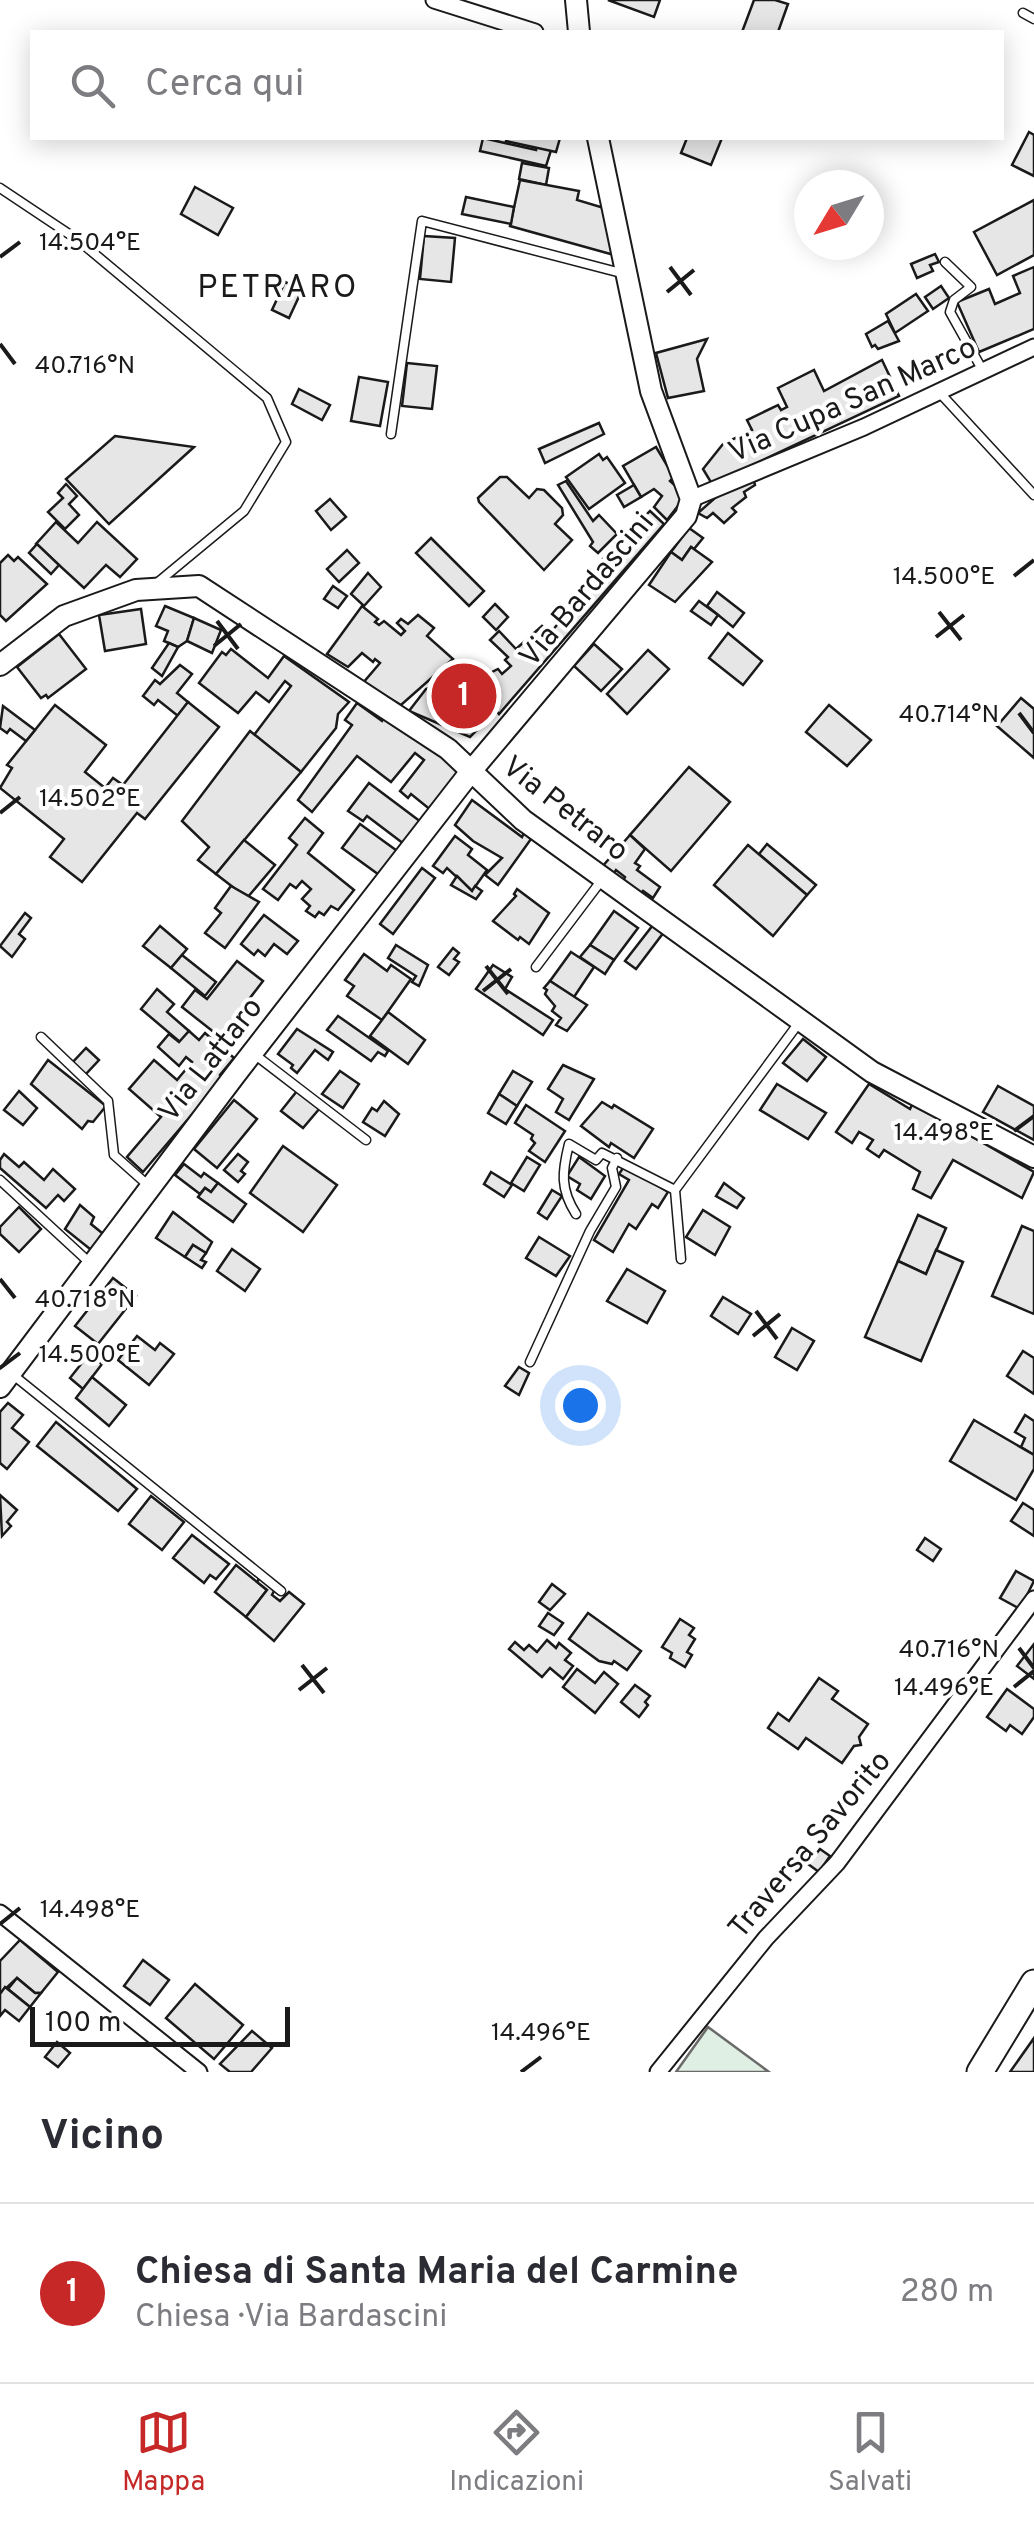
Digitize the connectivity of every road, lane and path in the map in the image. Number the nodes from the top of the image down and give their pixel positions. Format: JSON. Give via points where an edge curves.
{"nodes":[{"id":1,"x":434,"y":0,"type":"edge"},
{"id":2,"x":576,"y":0,"type":"edge"},
{"id":3,"x":1024,"y":13,"type":"dead end"},
{"id":4,"x":1034,"y":19,"type":"edge"},
{"id":5,"x":529,"y":30,"type":"edge"},
{"id":6,"x":579,"y":30,"type":"edge"},
{"id":7,"x":598,"y":140,"type":"edge"},
{"id":8,"x":0,"y":188,"type":"edge"},
{"id":9,"x":946,"y":262,"type":"dead end"},
{"id":10,"x":625,"y":274,"type":"junction"},
{"id":11,"x":1034,"y":347,"type":"edge"},
{"id":12,"x":983,"y":371,"type":"junction"},
{"id":13,"x":939,"y":392,"type":"junction"},
{"id":14,"x":391,"y":434,"type":"dead end"},
{"id":15,"x":1034,"y":495,"type":"edge"},
{"id":16,"x":691,"y":499,"type":"junction"},
{"id":17,"x":150,"y":589,"type":"junction"},
{"id":18,"x":0,"y":665,"type":"edge"},
{"id":19,"x":472,"y":770,"type":"junction"},
{"id":20,"x":603,"y":878,"type":"junction"},
{"id":21,"x":536,"y":967,"type":"dead end"},
{"id":22,"x":801,"y":1020,"type":"junction"},
{"id":23,"x":41,"y":1036,"type":"dead end"},
{"id":24,"x":252,"y":1053,"type":"junction"},
{"id":25,"x":366,"y":1140,"type":"dead end"},
{"id":26,"x":1034,"y":1157,"type":"edge"},
{"id":27,"x":617,"y":1158,"type":"junction"},
{"id":28,"x":0,"y":1180,"type":"edge"},
{"id":29,"x":150,"y":1187,"type":"junction"},
{"id":30,"x":674,"y":1190,"type":"junction"},
{"id":31,"x":576,"y":1214,"type":"dead end"},
{"id":32,"x":681,"y":1259,"type":"dead end"},
{"id":33,"x":91,"y":1264,"type":"junction"},
{"id":34,"x":530,"y":1362,"type":"dead end"},
{"id":35,"x":5,"y":1379,"type":"edge"},
{"id":36,"x":281,"y":1592,"type":"dead end"},
{"id":37,"x":1034,"y":1599,"type":"edge"},
{"id":38,"x":0,"y":1913,"type":"edge"},
{"id":39,"x":1034,"y":1983,"type":"edge"},
{"id":40,"x":199,"y":2072,"type":"edge"},
{"id":41,"x":658,"y":2072,"type":"edge"},
{"id":42,"x":980,"y":2072,"type":"edge"}],
"edges":[{"from":1,"to":5,"type":"street"},
{"from":2,"to":6,"type":"street"},
{"from":3,"to":4,"type":"lane"},
{"from":7,"to":10,"type":"street","name":"Via Bardascini"},
{"from":8,"to":17,"type":"lane","via":[[78,240],[267,398],[286,442],[244,512]]},
{"from":9,"to":12,"type":"lane","via":[[971,287],[950,312]]},
{"from":10,"to":14,"type":"lane","via":[[422,220]]},
{"from":10,"to":16,"type":"street","name":"Via Bardascini","via":[[651,391]]},
{"from":11,"to":12,"type":"street","name":"Via Cupa San Marco"},
{"from":12,"to":13,"type":"street","name":"Via Cupa San Marco"},
{"from":13,"to":15,"type":"lane"},
{"from":13,"to":16,"type":"street","name":"Via Cupa San Marco"},
{"from":16,"to":19,"type":"street","name":"Via Bardascini","via":[[686,516]]},
{"from":17,"to":18,"type":"street","name":"Via Petraro","via":[[64,616]]},
{"from":17,"to":19,"type":"street","name":"Via Petraro","via":[[200,586]]},
{"from":19,"to":20,"type":"street","name":"Via Petraro","via":[[490,793]]},
{"from":19,"to":24,"type":"street","name":"Via Lattaro"},
{"from":20,"to":21,"type":"lane"},
{"from":20,"to":22,"type":"street","name":"Via Petraro"},
{"from":22,"to":26,"type":"street","name":"Via Petraro","via":[[872,1072]]},
{"from":22,"to":30,"type":"lane"},
{"from":23,"to":29,"type":"lane","via":[[108,1101],[114,1155]]},
{"from":24,"to":25,"type":"lane"},
{"from":24,"to":29,"type":"street","name":"Via Lattaro"},
{"from":27,"to":30,"type":"lane"},
{"from":27,"to":31,"type":"lane","via":[[602,1152],[596,1160],[570,1144],[561,1176]]},
{"from":27,"to":34,"type":"lane","via":[[616,1187]]},
{"from":28,"to":33,"type":"lane"},
{"from":29,"to":33,"type":"street","name":"Via Lattaro"},
{"from":30,"to":32,"type":"lane"},
{"from":33,"to":35,"type":"street","name":"Via Lattaro"},
{"from":35,"to":36,"type":"lane"},
{"from":37,"to":41,"type":"street","name":"Traversa Savorito","via":[[838,1863],[766,1938]]},
{"from":38,"to":40,"type":"street"},
{"from":39,"to":42,"type":"highway"}]}
